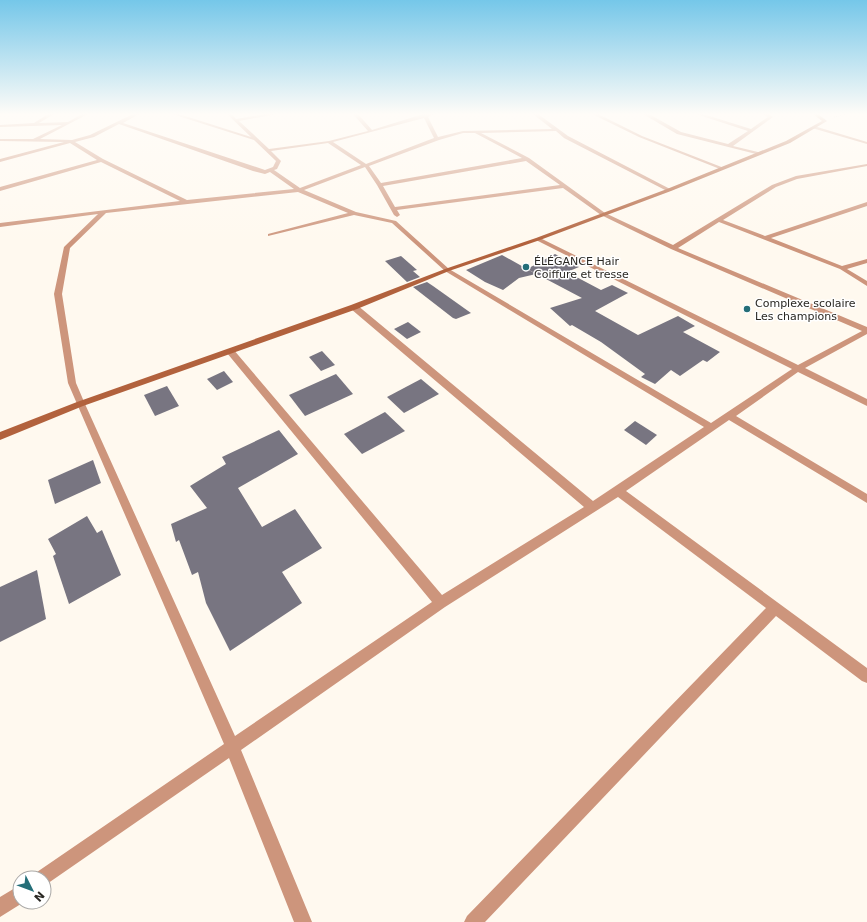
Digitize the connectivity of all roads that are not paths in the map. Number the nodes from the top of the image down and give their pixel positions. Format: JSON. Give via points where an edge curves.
{"nodes":[{"id":1,"x":11,"y":157,"type":"edge"},
{"id":2,"x":96,"y":157,"type":"edge"},
{"id":3,"x":218,"y":157,"type":"edge"},
{"id":4,"x":275,"y":157,"type":"edge"},
{"id":5,"x":352,"y":157,"type":"edge"},
{"id":6,"x":389,"y":157,"type":"edge"},
{"id":7,"x":523,"y":157,"type":"edge"},
{"id":8,"x":607,"y":157,"type":"edge"},
{"id":9,"x":692,"y":157,"type":"edge"},
{"id":10,"x":752,"y":157,"type":"edge"},
{"id":11,"x":527,"y":159,"type":"junction"},
{"id":12,"x":0,"y":160,"type":"edge"},
{"id":13,"x":101,"y":160,"type":"junction"},
{"id":14,"x":867,"y":165,"type":"edge"},
{"id":15,"x":366,"y":166,"type":"junction"},
{"id":16,"x":722,"y":168,"type":"junction"},
{"id":17,"x":272,"y":171,"type":"junction"},
{"id":18,"x":380,"y":185,"type":"junction"},
{"id":19,"x":565,"y":186,"type":"junction"},
{"id":20,"x":0,"y":189,"type":"edge"},
{"id":21,"x":298,"y":190,"type":"junction"},
{"id":22,"x":669,"y":190,"type":"junction"},
{"id":23,"x":188,"y":203,"type":"junction"},
{"id":24,"x":867,"y":204,"type":"edge"},
{"id":25,"x":858,"y":207,"type":"junction"},
{"id":26,"x":394,"y":210,"type":"junction"},
{"id":27,"x":867,"y":210,"type":"edge"},
{"id":28,"x":104,"y":211,"type":"junction"},
{"id":29,"x":354,"y":213,"type":"junction"},
{"id":30,"x":603,"y":214,"type":"junction"},
{"id":31,"x":719,"y":220,"type":"junction"},
{"id":32,"x":394,"y":222,"type":"junction"},
{"id":33,"x":0,"y":225,"type":"edge"},
{"id":34,"x":270,"y":235,"type":"dead end"},
{"id":35,"x":765,"y":238,"type":"junction"},
{"id":36,"x":538,"y":239,"type":"junction"},
{"id":37,"x":673,"y":248,"type":"junction"},
{"id":38,"x":867,"y":261,"type":"edge"},
{"id":39,"x":842,"y":268,"type":"junction"},
{"id":40,"x":447,"y":270,"type":"junction"},
{"id":41,"x":867,"y":284,"type":"edge"},
{"id":42,"x":354,"y":307,"type":"junction"},
{"id":43,"x":867,"y":331,"type":"edge"},
{"id":44,"x":230,"y":351,"type":"junction"},
{"id":45,"x":799,"y":368,"type":"junction"},
{"id":46,"x":867,"y":403,"type":"edge"},
{"id":47,"x":80,"y":404,"type":"junction"},
{"id":48,"x":729,"y":416,"type":"junction"},
{"id":49,"x":711,"y":427,"type":"junction"},
{"id":50,"x":0,"y":436,"type":"edge"},
{"id":51,"x":618,"y":491,"type":"junction"},
{"id":52,"x":867,"y":499,"type":"edge"},
{"id":53,"x":592,"y":507,"type":"junction"},
{"id":54,"x":441,"y":603,"type":"junction"},
{"id":55,"x":775,"y":608,"type":"junction"},
{"id":56,"x":867,"y":676,"type":"edge"},
{"id":57,"x":233,"y":748,"type":"junction"},
{"id":58,"x":52,"y":872,"type":"edge"},
{"id":59,"x":12,"y":900,"type":"edge"},
{"id":60,"x":0,"y":908,"type":"edge"},
{"id":61,"x":303,"y":922,"type":"edge"},
{"id":62,"x":472,"y":922,"type":"edge"}],
"edges":[{"from":1,"to":12,"type":"street"},
{"from":2,"to":13,"type":"street"},
{"from":3,"to":17,"type":"street","via":[[255,170]]},
{"from":4,"to":17,"type":"street","via":[[279,161]]},
{"from":5,"to":15,"type":"street"},
{"from":6,"to":15,"type":"street"},
{"from":7,"to":11,"type":"street"},
{"from":8,"to":22,"type":"street"},
{"from":9,"to":16,"type":"street"},
{"from":10,"to":16,"type":"main road"},
{"from":11,"to":18,"type":"street"},
{"from":11,"to":19,"type":"street"},
{"from":13,"to":20,"type":"street"},
{"from":13,"to":23,"type":"street"},
{"from":14,"to":31,"type":"street","via":[[796,178],[774,186]]},
{"from":15,"to":18,"type":"street"},
{"from":15,"to":21,"type":"street"},
{"from":16,"to":22,"type":"main road"},
{"from":17,"to":21,"type":"street"},
{"from":18,"to":26,"type":"street"},
{"from":19,"to":26,"type":"street"},
{"from":19,"to":30,"type":"street"},
{"from":21,"to":23,"type":"street"},
{"from":21,"to":29,"type":"street"},
{"from":22,"to":30,"type":"main road"},
{"from":23,"to":28,"type":"street"},
{"from":24,"to":25,"type":"street"},
{"from":25,"to":27,"type":"street"},
{"from":25,"to":35,"type":"street"},
{"from":26,"to":32,"type":"street","via":[[397,215]]},
{"from":28,"to":33,"type":"street"},
{"from":28,"to":47,"type":"street","via":[[67,247],[58,294],[72,383]]},
{"from":29,"to":32,"type":"street"},
{"from":29,"to":34,"type":"street"},
{"from":30,"to":36,"type":"main road"},
{"from":30,"to":37,"type":"street"},
{"from":31,"to":35,"type":"street"},
{"from":31,"to":37,"type":"street"},
{"from":32,"to":40,"type":"street"},
{"from":35,"to":39,"type":"street"},
{"from":36,"to":40,"type":"main road"},
{"from":36,"to":45,"type":"street"},
{"from":37,"to":43,"type":"street"},
{"from":38,"to":39,"type":"street"},
{"from":39,"to":41,"type":"street"},
{"from":40,"to":42,"type":"main road"},
{"from":40,"to":49,"type":"street"},
{"from":42,"to":44,"type":"main road"},
{"from":42,"to":53,"type":"street"},
{"from":43,"to":45,"type":"street"},
{"from":44,"to":47,"type":"main road"},
{"from":44,"to":54,"type":"street"},
{"from":45,"to":46,"type":"street"},
{"from":45,"to":48,"type":"street"},
{"from":47,"to":50,"type":"main road"},
{"from":47,"to":57,"type":"street"},
{"from":48,"to":49,"type":"street"},
{"from":48,"to":52,"type":"street"},
{"from":49,"to":51,"type":"street"},
{"from":51,"to":53,"type":"street"},
{"from":51,"to":55,"type":"street"},
{"from":53,"to":54,"type":"street"},
{"from":54,"to":57,"type":"street"},
{"from":55,"to":56,"type":"street"},
{"from":55,"to":62,"type":"street"},
{"from":57,"to":58,"type":"street"},
{"from":57,"to":61,"type":"street"},
{"from":59,"to":60,"type":"street"}]}
